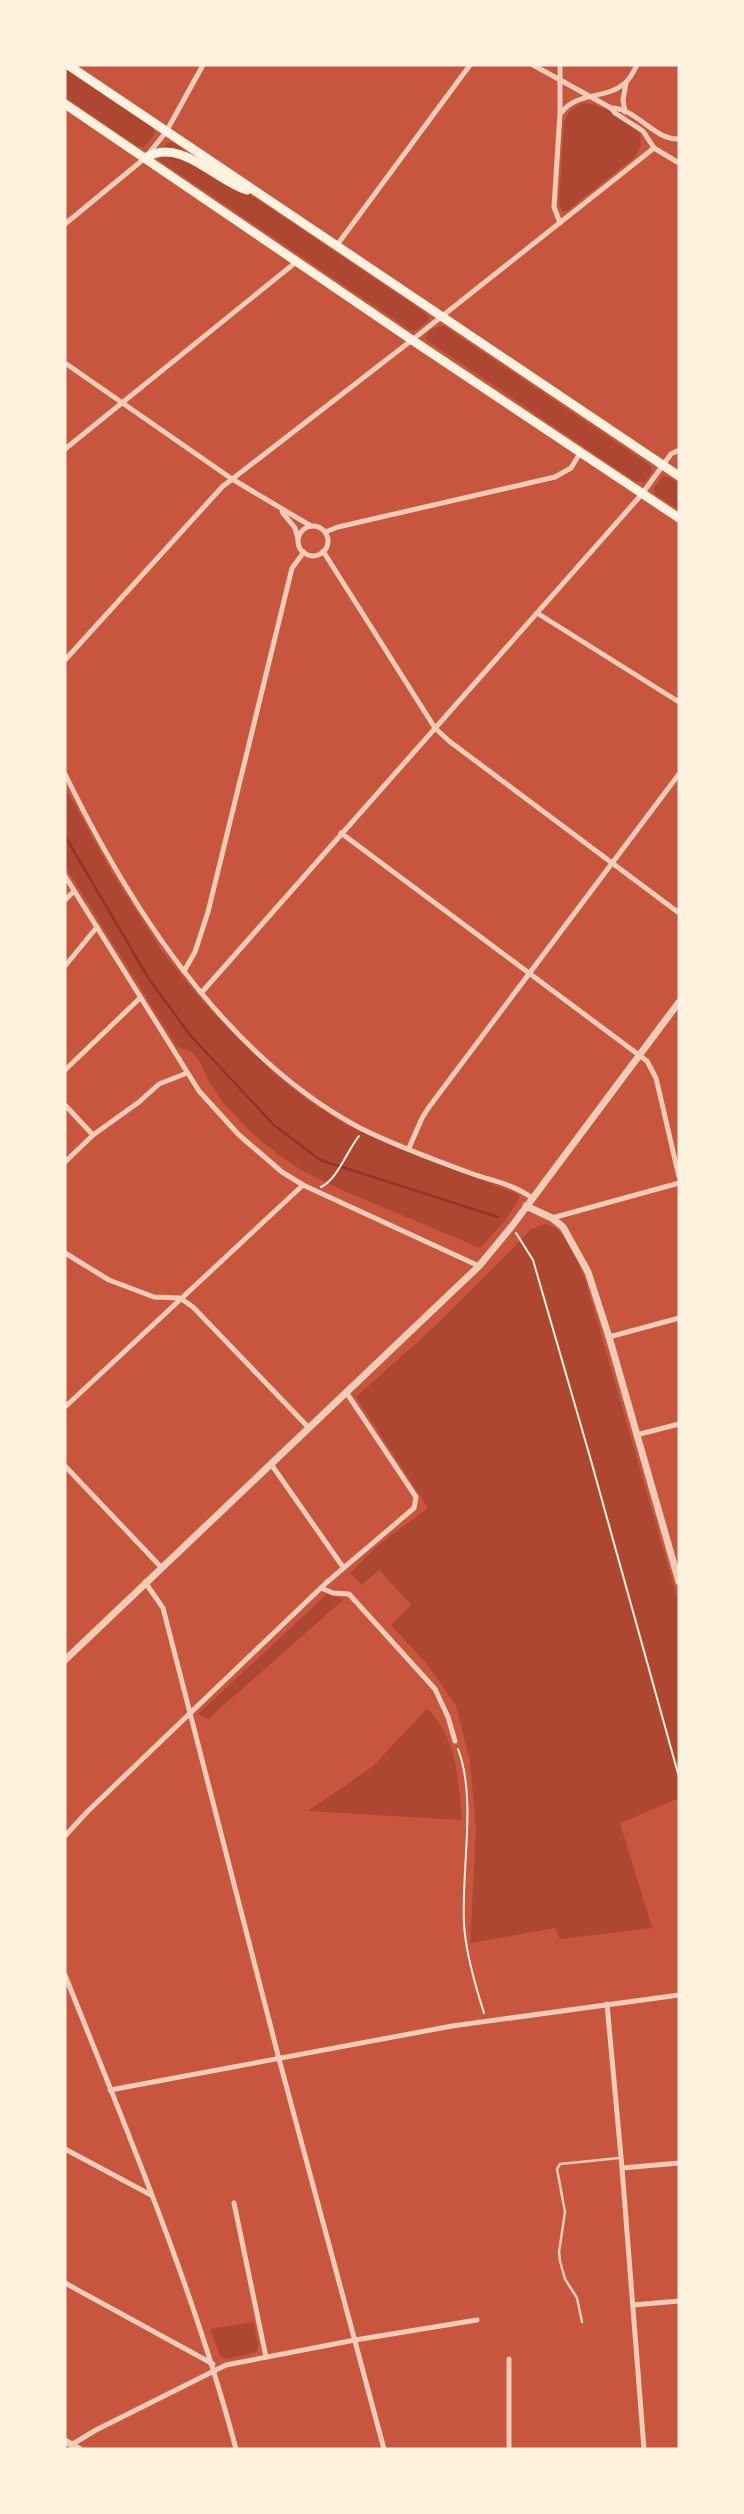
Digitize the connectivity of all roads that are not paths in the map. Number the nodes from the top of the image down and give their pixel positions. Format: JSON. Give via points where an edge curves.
{"nodes":[{"id":1,"x":68,"y":65,"type":"edge"},
{"id":2,"x":202,"y":65,"type":"edge"},
{"id":3,"x":470,"y":65,"type":"edge"},
{"id":4,"x":535,"y":65,"type":"edge"},
{"id":5,"x":560,"y":65,"type":"edge"},
{"id":6,"x":637,"y":65,"type":"edge"},
{"id":7,"x":558,"y":79,"type":"junction"},
{"id":8,"x":626,"y":83,"type":"junction"},
{"id":9,"x":589,"y":96,"type":"junction"},
{"id":10,"x":65,"y":104,"type":"edge"},
{"id":11,"x":611,"y":108,"type":"junction"},
{"id":12,"x":625,"y":111,"type":"junction"},
{"id":13,"x":560,"y":113,"type":"junction"},
{"id":14,"x":166,"y":132,"type":"junction"},
{"id":15,"x":679,"y":139,"type":"edge"},
{"id":16,"x":654,"y":148,"type":"junction"},
{"id":17,"x":145,"y":158,"type":"junction"},
{"id":18,"x":679,"y":163,"type":"edge"},
{"id":19,"x":256,"y":192,"type":"junction"},
{"id":20,"x":560,"y":223,"type":"junction"},
{"id":21,"x":65,"y":224,"type":"edge"},
{"id":22,"x":336,"y":246,"type":"junction"},
{"id":23,"x":296,"y":262,"type":"junction"},
{"id":24,"x":441,"y":317,"type":"junction"},
{"id":25,"x":412,"y":340,"type":"junction"},
{"id":26,"x":65,"y":363,"type":"edge"},
{"id":27,"x":123,"y":402,"type":"junction"},
{"id":28,"x":65,"y":449,"type":"edge"},
{"id":29,"x":679,"y":450,"type":"edge"},
{"id":30,"x":580,"y":453,"type":"junction"},
{"id":31,"x":662,"y":465,"type":"junction"},
{"id":32,"x":679,"y":476,"type":"edge"},
{"id":33,"x":232,"y":479,"type":"junction"},
{"id":34,"x":642,"y":494,"type":"junction"},
{"id":35,"x":280,"y":509,"type":"junction"},
{"id":36,"x":679,"y":518,"type":"edge"},
{"id":37,"x":311,"y":526,"type":"junction"},
{"id":38,"x":325,"y":533,"type":"junction"},
{"id":39,"x":298,"y":539,"type":"junction"},
{"id":40,"x":323,"y":551,"type":"junction"},
{"id":41,"x":304,"y":552,"type":"junction"},
{"id":42,"x":537,"y":613,"type":"junction"},
{"id":43,"x":65,"y":660,"type":"edge"},
{"id":44,"x":679,"y":702,"type":"edge"},
{"id":45,"x":435,"y":728,"type":"junction"},
{"id":46,"x":65,"y":774,"type":"edge"},
{"id":47,"x":679,"y":774,"type":"edge"},
{"id":48,"x":341,"y":833,"type":"junction"},
{"id":49,"x":614,"y":862,"type":"junction"},
{"id":50,"x":65,"y":876,"type":"edge"},
{"id":51,"x":74,"y":891,"type":"junction"},
{"id":52,"x":65,"y":900,"type":"edge"},
{"id":53,"x":679,"y":913,"type":"edge"},
{"id":54,"x":97,"y":927,"type":"junction"},
{"id":55,"x":65,"y":966,"type":"edge"},
{"id":56,"x":184,"y":971,"type":"junction"},
{"id":57,"x":529,"y":974,"type":"junction"},
{"id":58,"x":202,"y":992,"type":"junction"},
{"id":59,"x":140,"y":998,"type":"junction"},
{"id":60,"x":679,"y":1002,"type":"edge"},
{"id":61,"x":639,"y":1055,"type":"junction"},
{"id":62,"x":65,"y":1070,"type":"edge"},
{"id":63,"x":187,"y":1073,"type":"junction"},
{"id":64,"x":65,"y":1105,"type":"edge"},
{"id":65,"x":93,"y":1135,"type":"junction"},
{"id":66,"x":409,"y":1148,"type":"junction"},
{"id":67,"x":65,"y":1163,"type":"edge"},
{"id":68,"x":679,"y":1177,"type":"edge"},
{"id":69,"x":679,"y":1183,"type":"edge"},
{"id":70,"x":303,"y":1185,"type":"junction"},
{"id":71,"x":532,"y":1198,"type":"junction"},
{"id":72,"x":526,"y":1206,"type":"junction"},
{"id":73,"x":552,"y":1218,"type":"junction"},
{"id":74,"x":65,"y":1253,"type":"edge"},
{"id":75,"x":479,"y":1266,"type":"junction"},
{"id":76,"x":180,"y":1298,"type":"junction"},
{"id":77,"x":679,"y":1318,"type":"edge"},
{"id":78,"x":609,"y":1337,"type":"junction"},
{"id":79,"x":346,"y":1392,"type":"junction"},
{"id":80,"x":65,"y":1407,"type":"edge"},
{"id":81,"x":679,"y":1424,"type":"edge"},
{"id":82,"x":309,"y":1428,"type":"junction"},
{"id":83,"x":636,"y":1435,"type":"junction"},
{"id":84,"x":271,"y":1464,"type":"junction"},
{"id":85,"x":65,"y":1466,"type":"edge"},
{"id":86,"x":161,"y":1567,"type":"junction"},
{"id":87,"x":343,"y":1567,"type":"junction"},
{"id":88,"x":145,"y":1582,"type":"junction"},
{"id":89,"x":679,"y":1582,"type":"edge"},
{"id":90,"x":321,"y":1588,"type":"junction"},
{"id":91,"x":65,"y":1660,"type":"edge"},
{"id":92,"x":190,"y":1714,"type":"junction"},
{"id":93,"x":455,"y":1741,"type":"road end"},
{"id":94,"x":65,"y":1836,"type":"edge"},
{"id":95,"x":65,"y":1975,"type":"edge"},
{"id":96,"x":679,"y":1995,"type":"edge"},
{"id":97,"x":607,"y":2004,"type":"junction"},
{"id":98,"x":279,"y":2059,"type":"junction"},
{"id":99,"x":110,"y":2090,"type":"junction"},
{"id":100,"x":65,"y":2149,"type":"edge"},
{"id":101,"x":621,"y":2158,"type":"junction"},
{"id":102,"x":679,"y":2163,"type":"edge"},
{"id":103,"x":622,"y":2168,"type":"junction"},
{"id":104,"x":151,"y":2196,"type":"junction"},
{"id":105,"x":234,"y":2203,"type":"dead end"},
{"id":106,"x":65,"y":2283,"type":"edge"},
{"id":107,"x":679,"y":2301,"type":"edge"},
{"id":108,"x":633,"y":2305,"type":"junction"},
{"id":109,"x":477,"y":2320,"type":"dead end"},
{"id":110,"x":582,"y":2322,"type":"dead end"},
{"id":111,"x":355,"y":2340,"type":"junction"},
{"id":112,"x":265,"y":2357,"type":"junction"},
{"id":113,"x":509,"y":2360,"type":"dead end"},
{"id":114,"x":214,"y":2367,"type":"junction"},
{"id":115,"x":66,"y":2446,"type":"edge"},
{"id":116,"x":79,"y":2449,"type":"edge"},
{"id":117,"x":236,"y":2449,"type":"edge"},
{"id":118,"x":384,"y":2449,"type":"edge"},
{"id":119,"x":509,"y":2449,"type":"edge"},
{"id":120,"x":643,"y":2449,"type":"edge"}],
"edges":[{"from":1,"to":14,"type":"main road"},
{"from":2,"to":14,"type":"street"},
{"from":3,"to":22,"type":"street"},
{"from":4,"to":7,"type":"street"},
{"from":5,"to":7,"type":"street"},
{"from":6,"to":8,"type":"street"},
{"from":7,"to":9,"type":"street"},
{"from":7,"to":13,"type":"street"},
{"from":8,"to":9,"type":"street"},
{"from":8,"to":12,"type":"street"},
{"from":9,"to":11,"type":"street"},
{"from":9,"to":13,"type":"street","via":[[570,102]]},
{"from":10,"to":17,"type":"main road"},
{"from":11,"to":12,"type":"street"},
{"from":11,"to":16,"type":"street","via":[[642,131]]},
{"from":12,"to":15,"type":"street","via":[[659,134]]},
{"from":13,"to":20,"type":"street","via":[[554,207]]},
{"from":14,"to":17,"type":"street"},
{"from":14,"to":19,"type":"main road"},
{"from":16,"to":18,"type":"street"},
{"from":16,"to":20,"type":"street"},
{"from":17,"to":19,"type":"main road","via":[[155,153],[181,155],[233,186]]},
{"from":17,"to":21,"type":"street"},
{"from":17,"to":23,"type":"main road"},
{"from":19,"to":22,"type":"main road"},
{"from":20,"to":24,"type":"street"},
{"from":22,"to":24,"type":"main road"},
{"from":23,"to":25,"type":"main road"},
{"from":23,"to":27,"type":"street"},
{"from":24,"to":25,"type":"street"},
{"from":24,"to":31,"type":"main road"},
{"from":25,"to":30,"type":"main road"},
{"from":25,"to":33,"type":"street"},
{"from":26,"to":27,"type":"street"},
{"from":27,"to":28,"type":"street"},
{"from":27,"to":33,"type":"street"},
{"from":29,"to":31,"type":"street"},
{"from":30,"to":34,"type":"main road"},
{"from":30,"to":38,"type":"street","via":[[570,468],[555,477]]},
{"from":31,"to":32,"type":"main road"},
{"from":31,"to":34,"type":"street"},
{"from":33,"to":35,"type":"street"},
{"from":33,"to":43,"type":"street"},
{"from":34,"to":36,"type":"main road"},
{"from":34,"to":42,"type":"street"},
{"from":35,"to":37,"type":"street"},
{"from":35,"to":39,"type":"street"},
{"from":37,"to":38,"type":"street"},
{"from":37,"to":39,"type":"street","via":[[302,530]]},
{"from":38,"to":40,"type":"street"},
{"from":39,"to":41,"type":"street"},
{"from":40,"to":41,"type":"street","via":[[316,555]]},
{"from":40,"to":45,"type":"street"},
{"from":41,"to":56,"type":"street","via":[[292,568],[208,912]]},
{"from":42,"to":44,"type":"street"},
{"from":42,"to":45,"type":"street"},
{"from":45,"to":48,"type":"street"},
{"from":45,"to":49,"type":"street"},
{"from":46,"to":56,"type":"street","via":[[145,920]]},
{"from":47,"to":49,"type":"street"},
{"from":48,"to":57,"type":"street"},
{"from":48,"to":58,"type":"street"},
{"from":49,"to":53,"type":"street"},
{"from":49,"to":57,"type":"street"},
{"from":50,"to":51,"type":"street"},
{"from":51,"to":52,"type":"street"},
{"from":51,"to":54,"type":"street"},
{"from":54,"to":55,"type":"street"},
{"from":54,"to":59,"type":"street"},
{"from":56,"to":58,"type":"street"},
{"from":57,"to":61,"type":"street"},
{"from":57,"to":66,"type":"street","via":[[429,1107]]},
{"from":58,"to":66,"type":"street","via":[[236,1031],[321,1105],[364,1130]]},
{"from":59,"to":62,"type":"street"},
{"from":59,"to":63,"type":"street"},
{"from":60,"to":61,"type":"street"},
{"from":61,"to":68,"type":"street","via":[[656,1078]]},
{"from":61,"to":71,"type":"street"},
{"from":63,"to":65,"type":"street","via":[[159,1084]]},
{"from":63,"to":70,"type":"street","via":[[239,1135]]},
{"from":64,"to":65,"type":"street"},
{"from":65,"to":67,"type":"street"},
{"from":66,"to":71,"type":"street"},
{"from":69,"to":73,"type":"street"},
{"from":70,"to":75,"type":"street"},
{"from":70,"to":76,"type":"street"},
{"from":71,"to":72,"type":"street"},
{"from":72,"to":73,"type":"street"},
{"from":72,"to":75,"type":"street"},
{"from":73,"to":78,"type":"street","via":[[569,1236],[585,1265]]},
{"from":74,"to":76,"type":"street","via":[[128,1288],[154,1297]]},
{"from":75,"to":79,"type":"street"},
{"from":76,"to":80,"type":"street"},
{"from":76,"to":82,"type":"street"},
{"from":77,"to":78,"type":"street"},
{"from":78,"to":83,"type":"street"},
{"from":79,"to":82,"type":"street"},
{"from":79,"to":87,"type":"street","via":[[416,1497],[416,1505]]},
{"from":81,"to":83,"type":"street"},
{"from":82,"to":84,"type":"street"},
{"from":83,"to":89,"type":"street"},
{"from":84,"to":86,"type":"street"},
{"from":84,"to":87,"type":"street"},
{"from":85,"to":86,"type":"street"},
{"from":86,"to":88,"type":"street"},
{"from":87,"to":90,"type":"street"},
{"from":88,"to":91,"type":"street"},
{"from":88,"to":92,"type":"street","via":[[163,1608]]},
{"from":90,"to":92,"type":"street"},
{"from":90,"to":93,"type":"street","via":[[349,1594],[428,1680]]},
{"from":92,"to":94,"type":"street"},
{"from":92,"to":98,"type":"street"},
{"from":95,"to":99,"type":"street"},
{"from":96,"to":97,"type":"street"},
{"from":97,"to":98,"type":"street"},
{"from":97,"to":101,"type":"street"},
{"from":98,"to":99,"type":"street"},
{"from":98,"to":111,"type":"street"},
{"from":99,"to":104,"type":"street"},
{"from":100,"to":104,"type":"street"},
{"from":101,"to":103,"type":"street"},
{"from":101,"to":110,"type":"lane","via":[[560,2164],[557,2169],[565,2212],[560,2261]]},
{"from":102,"to":103,"type":"street"},
{"from":103,"to":108,"type":"street"},
{"from":104,"to":114,"type":"street"},
{"from":105,"to":112,"type":"street"},
{"from":106,"to":114,"type":"street"},
{"from":107,"to":108,"type":"street"},
{"from":108,"to":120,"type":"street"},
{"from":109,"to":111,"type":"street"},
{"from":111,"to":112,"type":"street"},
{"from":111,"to":118,"type":"street"},
{"from":112,"to":114,"type":"street"},
{"from":113,"to":119,"type":"street"},
{"from":114,"to":115,"type":"street"},
{"from":114,"to":117,"type":"street"},
{"from":115,"to":116,"type":"street"}]}
